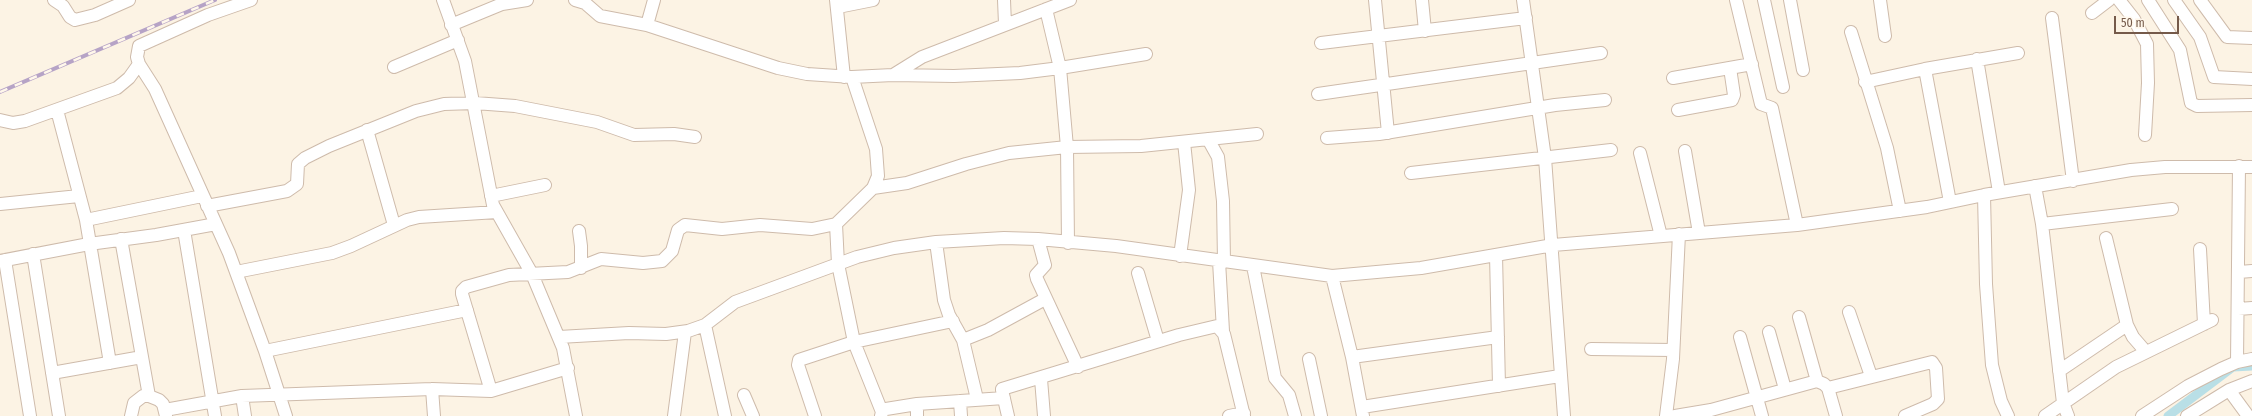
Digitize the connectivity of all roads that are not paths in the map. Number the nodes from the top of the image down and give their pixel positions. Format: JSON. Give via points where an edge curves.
{"nodes":[{"id":1,"x":54,"y":0,"type":"edge"},
{"id":2,"x":129,"y":0,"type":"edge"},
{"id":3,"x":251,"y":0,"type":"edge"},
{"id":4,"x":443,"y":0,"type":"edge"},
{"id":5,"x":527,"y":0,"type":"edge"},
{"id":6,"x":575,"y":0,"type":"edge"},
{"id":7,"x":580,"y":0,"type":"edge"},
{"id":8,"x":654,"y":0,"type":"edge"},
{"id":9,"x":873,"y":0,"type":"edge"},
{"id":10,"x":1004,"y":0,"type":"edge"},
{"id":11,"x":1070,"y":0,"type":"edge"},
{"id":12,"x":1375,"y":0,"type":"edge"},
{"id":13,"x":1422,"y":0,"type":"edge"},
{"id":14,"x":1523,"y":0,"type":"edge"},
{"id":15,"x":1736,"y":0,"type":"edge"},
{"id":16,"x":1764,"y":0,"type":"edge"},
{"id":17,"x":1790,"y":0,"type":"edge"},
{"id":18,"x":1880,"y":0,"type":"edge"},
{"id":19,"x":2109,"y":0,"type":"edge"},
{"id":20,"x":2119,"y":0,"type":"edge"},
{"id":21,"x":2148,"y":0,"type":"edge"},
{"id":22,"x":2174,"y":0,"type":"edge"},
{"id":23,"x":2200,"y":0,"type":"edge"},
{"id":24,"x":837,"y":3,"type":"edge"},
{"id":25,"x":1050,"y":5,"type":"edge"},
{"id":26,"x":2092,"y":13,"type":"dead end"},
{"id":27,"x":1526,"y":18,"type":"junction"},
{"id":28,"x":2052,"y":18,"type":"dead end"},
{"id":29,"x":1004,"y":24,"type":"junction"},
{"id":30,"x":451,"y":25,"type":"junction"},
{"id":31,"x":647,"y":25,"type":"junction"},
{"id":32,"x":1425,"y":30,"type":"junction"},
{"id":33,"x":1851,"y":32,"type":"dead end"},
{"id":34,"x":1379,"y":36,"type":"junction"},
{"id":35,"x":1885,"y":36,"type":"dead end"},
{"id":36,"x":2252,"y":38,"type":"edge"},
{"id":37,"x":458,"y":40,"type":"junction"},
{"id":38,"x":1322,"y":43,"type":"dead end"},
{"id":39,"x":1601,"y":53,"type":"dead end"},
{"id":40,"x":2018,"y":53,"type":"dead end"},
{"id":41,"x":1146,"y":54,"type":"dead end"},
{"id":42,"x":1977,"y":59,"type":"junction"},
{"id":43,"x":139,"y":64,"type":"junction"},
{"id":44,"x":1532,"y":64,"type":"junction"},
{"id":45,"x":1752,"y":64,"type":"junction"},
{"id":46,"x":394,"y":67,"type":"dead end"},
{"id":47,"x":1060,"y":68,"type":"junction"},
{"id":48,"x":1730,"y":68,"type":"junction"},
{"id":49,"x":1925,"y":69,"type":"junction"},
{"id":50,"x":1803,"y":70,"type":"dead end"},
{"id":51,"x":893,"y":75,"type":"junction"},
{"id":52,"x":848,"y":77,"type":"junction"},
{"id":53,"x":1673,"y":78,"type":"dead end"},
{"id":54,"x":2252,"y":79,"type":"edge"},
{"id":55,"x":1865,"y":82,"type":"junction"},
{"id":56,"x":1384,"y":84,"type":"junction"},
{"id":57,"x":1783,"y":87,"type":"dead end"},
{"id":58,"x":1318,"y":94,"type":"dead end"},
{"id":59,"x":1605,"y":100,"type":"dead end"},
{"id":60,"x":475,"y":103,"type":"junction"},
{"id":61,"x":2252,"y":105,"type":"edge"},
{"id":62,"x":1539,"y":108,"type":"junction"},
{"id":63,"x":57,"y":110,"type":"junction"},
{"id":64,"x":1678,"y":110,"type":"dead end"},
{"id":65,"x":0,"y":120,"type":"edge"},
{"id":66,"x":367,"y":130,"type":"junction"},
{"id":67,"x":1388,"y":133,"type":"junction"},
{"id":68,"x":1257,"y":134,"type":"dead end"},
{"id":69,"x":2145,"y":136,"type":"dead end"},
{"id":70,"x":694,"y":137,"type":"dead end"},
{"id":71,"x":1327,"y":138,"type":"dead end"},
{"id":72,"x":1208,"y":139,"type":"junction"},
{"id":73,"x":1184,"y":142,"type":"junction"},
{"id":74,"x":1067,"y":147,"type":"junction"},
{"id":75,"x":1611,"y":150,"type":"dead end"},
{"id":76,"x":1685,"y":151,"type":"dead end"},
{"id":77,"x":1640,"y":153,"type":"dead end"},
{"id":78,"x":1545,"y":158,"type":"junction"},
{"id":79,"x":2239,"y":166,"type":"junction"},
{"id":80,"x":2252,"y":167,"type":"edge"},
{"id":81,"x":1411,"y":173,"type":"dead end"},
{"id":82,"x":2073,"y":180,"type":"junction"},
{"id":83,"x":545,"y":185,"type":"dead end"},
{"id":84,"x":2035,"y":186,"type":"junction"},
{"id":85,"x":873,"y":188,"type":"junction"},
{"id":86,"x":1999,"y":192,"type":"junction"},
{"id":87,"x":1984,"y":195,"type":"junction"},
{"id":88,"x":79,"y":196,"type":"junction"},
{"id":89,"x":491,"y":196,"type":"junction"},
{"id":90,"x":205,"y":201,"type":"junction"},
{"id":91,"x":1950,"y":202,"type":"junction"},
{"id":92,"x":0,"y":204,"type":"edge"},
{"id":93,"x":2172,"y":209,"type":"dead end"},
{"id":94,"x":1900,"y":211,"type":"junction"},
{"id":95,"x":497,"y":212,"type":"junction"},
{"id":96,"x":86,"y":220,"type":"junction"},
{"id":97,"x":216,"y":224,"type":"junction"},
{"id":98,"x":836,"y":224,"type":"junction"},
{"id":99,"x":2042,"y":224,"type":"junction"},
{"id":100,"x":394,"y":225,"type":"junction"},
{"id":101,"x":1797,"y":225,"type":"junction"},
{"id":102,"x":184,"y":230,"type":"junction"},
{"id":103,"x":579,"y":231,"type":"dead end"},
{"id":104,"x":1700,"y":233,"type":"junction"},
{"id":105,"x":1679,"y":234,"type":"junction"},
{"id":106,"x":1661,"y":236,"type":"junction"},
{"id":107,"x":2106,"y":238,"type":"dead end"},
{"id":108,"x":121,"y":239,"type":"junction"},
{"id":109,"x":1038,"y":239,"type":"junction"},
{"id":110,"x":936,"y":242,"type":"junction"},
{"id":111,"x":1068,"y":243,"type":"junction"},
{"id":112,"x":89,"y":244,"type":"junction"},
{"id":113,"x":1553,"y":245,"type":"junction"},
{"id":114,"x":2200,"y":249,"type":"dead end"},
{"id":115,"x":33,"y":254,"type":"junction"},
{"id":116,"x":1496,"y":255,"type":"junction"},
{"id":117,"x":1180,"y":256,"type":"junction"},
{"id":118,"x":3,"y":260,"type":"edge"},
{"id":119,"x":1222,"y":262,"type":"junction"},
{"id":120,"x":838,"y":264,"type":"junction"},
{"id":121,"x":1253,"y":266,"type":"junction"},
{"id":122,"x":581,"y":268,"type":"junction"},
{"id":123,"x":2252,"y":271,"type":"edge"},
{"id":124,"x":236,"y":272,"type":"junction"},
{"id":125,"x":2239,"y":272,"type":"junction"},
{"id":126,"x":1138,"y":273,"type":"dead end"},
{"id":127,"x":532,"y":274,"type":"junction"},
{"id":128,"x":1332,"y":276,"type":"junction"},
{"id":129,"x":1045,"y":299,"type":"junction"},
{"id":130,"x":2252,"y":308,"type":"edge"},
{"id":131,"x":2238,"y":309,"type":"junction"},
{"id":132,"x":467,"y":310,"type":"junction"},
{"id":133,"x":1848,"y":312,"type":"dead end"},
{"id":134,"x":1799,"y":317,"type":"dead end"},
{"id":135,"x":953,"y":321,"type":"junction"},
{"id":136,"x":705,"y":325,"type":"junction"},
{"id":137,"x":2127,"y":325,"type":"junction"},
{"id":138,"x":1223,"y":331,"type":"junction"},
{"id":139,"x":685,"y":332,"type":"junction"},
{"id":140,"x":1769,"y":332,"type":"dead end"},
{"id":141,"x":559,"y":337,"type":"junction"},
{"id":142,"x":1498,"y":337,"type":"junction"},
{"id":143,"x":1740,"y":337,"type":"dead end"},
{"id":144,"x":963,"y":340,"type":"junction"},
{"id":145,"x":1158,"y":341,"type":"junction"},
{"id":146,"x":854,"y":342,"type":"junction"},
{"id":147,"x":1591,"y":349,"type":"dead end"},
{"id":148,"x":1673,"y":350,"type":"junction"},
{"id":149,"x":265,"y":351,"type":"junction"},
{"id":150,"x":2146,"y":352,"type":"junction"},
{"id":151,"x":142,"y":357,"type":"junction"},
{"id":152,"x":1352,"y":357,"type":"junction"},
{"id":153,"x":1309,"y":359,"type":"dead end"},
{"id":154,"x":2252,"y":359,"type":"edge"},
{"id":155,"x":2237,"y":362,"type":"junction"},
{"id":156,"x":110,"y":363,"type":"junction"},
{"id":157,"x":1078,"y":367,"type":"junction"},
{"id":158,"x":568,"y":368,"type":"junction"},
{"id":159,"x":2059,"y":371,"type":"junction"},
{"id":160,"x":52,"y":373,"type":"junction"},
{"id":161,"x":1560,"y":376,"type":"junction"},
{"id":162,"x":1871,"y":376,"type":"junction"},
{"id":163,"x":1041,"y":378,"type":"junction"},
{"id":164,"x":1817,"y":381,"type":"junction"},
{"id":165,"x":2252,"y":381,"type":"edge"},
{"id":166,"x":1500,"y":386,"type":"junction"},
{"id":167,"x":432,"y":388,"type":"junction"},
{"id":168,"x":1828,"y":388,"type":"junction"},
{"id":169,"x":1784,"y":389,"type":"junction"},
{"id":170,"x":1002,"y":390,"type":"junction"},
{"id":171,"x":2229,"y":390,"type":"junction"},
{"id":172,"x":491,"y":391,"type":"junction"},
{"id":173,"x":279,"y":394,"type":"junction"},
{"id":174,"x":744,"y":395,"type":"dead end"},
{"id":175,"x":149,"y":396,"type":"junction"},
{"id":176,"x":242,"y":396,"type":"junction"},
{"id":177,"x":1756,"y":398,"type":"junction"},
{"id":178,"x":977,"y":399,"type":"junction"},
{"id":179,"x":212,"y":401,"type":"junction"},
{"id":180,"x":960,"y":401,"type":"junction"},
{"id":181,"x":2063,"y":403,"type":"junction"},
{"id":182,"x":917,"y":410,"type":"edge"},
{"id":183,"x":1363,"y":411,"type":"edge"},
{"id":184,"x":2204,"y":411,"type":"edge"},
{"id":185,"x":166,"y":413,"type":"edge"},
{"id":186,"x":1712,"y":413,"type":"edge"},
{"id":187,"x":882,"y":414,"type":"edge"},
{"id":188,"x":1244,"y":415,"type":"edge"},
{"id":189,"x":30,"y":416,"type":"edge"},
{"id":190,"x":59,"y":416,"type":"edge"},
{"id":191,"x":131,"y":416,"type":"edge"},
{"id":192,"x":215,"y":416,"type":"edge"},
{"id":193,"x":245,"y":416,"type":"edge"},
{"id":194,"x":286,"y":416,"type":"edge"},
{"id":195,"x":434,"y":416,"type":"edge"},
{"id":196,"x":576,"y":416,"type":"edge"},
{"id":197,"x":674,"y":416,"type":"edge"},
{"id":198,"x":725,"y":416,"type":"edge"},
{"id":199,"x":753,"y":416,"type":"edge"},
{"id":200,"x":816,"y":416,"type":"edge"},
{"id":201,"x":961,"y":416,"type":"edge"},
{"id":202,"x":1008,"y":416,"type":"edge"},
{"id":203,"x":1044,"y":416,"type":"edge"},
{"id":204,"x":1229,"y":416,"type":"edge"},
{"id":205,"x":1295,"y":416,"type":"edge"},
{"id":206,"x":1321,"y":416,"type":"edge"},
{"id":207,"x":1564,"y":416,"type":"edge"},
{"id":208,"x":1666,"y":416,"type":"edge"},
{"id":209,"x":1678,"y":416,"type":"edge"},
{"id":210,"x":1762,"y":416,"type":"edge"},
{"id":211,"x":1836,"y":416,"type":"edge"},
{"id":212,"x":1905,"y":416,"type":"edge"},
{"id":213,"x":2008,"y":416,"type":"edge"},
{"id":214,"x":2045,"y":416,"type":"edge"},
{"id":215,"x":2068,"y":416,"type":"edge"},
{"id":216,"x":2142,"y":416,"type":"edge"},
{"id":217,"x":2187,"y":416,"type":"edge"},
{"id":218,"x":2248,"y":416,"type":"edge"}],
"edges":[{"from":1,"to":2,"type":"street","via":[[75,20],[95,15]]},
{"from":3,"to":43,"type":"street","via":[[208,15],[139,46]]},
{"from":4,"to":30,"type":"street"},
{"from":5,"to":30,"type":"street","via":[[502,4]]},
{"from":6,"to":7,"type":"street"},
{"from":7,"to":31,"type":"street","via":[[600,16]]},
{"from":8,"to":31,"type":"street"},
{"from":9,"to":24,"type":"street"},
{"from":10,"to":29,"type":"street"},
{"from":11,"to":25,"type":"street"},
{"from":12,"to":34,"type":"street"},
{"from":13,"to":32,"type":"street"},
{"from":14,"to":27,"type":"street"},
{"from":15,"to":45,"type":"street"},
{"from":16,"to":57,"type":"street"},
{"from":17,"to":50,"type":"street"},
{"from":18,"to":35,"type":"street"},
{"from":19,"to":26,"type":"street"},
{"from":20,"to":69,"type":"street","via":[[2134,19],[2147,44]]},
{"from":21,"to":61,"type":"street","via":[[2180,50],[2191,103],[2197,106]]},
{"from":22,"to":54,"type":"street","via":[[2200,37],[2214,77]]},
{"from":23,"to":36,"type":"street","via":[[2227,37]]},
{"from":24,"to":52,"type":"street"},
{"from":25,"to":29,"type":"street"},
{"from":25,"to":47,"type":"street"},
{"from":27,"to":32,"type":"street"},
{"from":27,"to":44,"type":"street"},
{"from":28,"to":82,"type":"street"},
{"from":29,"to":51,"type":"street","via":[[922,57]]},
{"from":30,"to":37,"type":"street"},
{"from":31,"to":52,"type":"street","via":[[778,68],[807,74]]},
{"from":32,"to":34,"type":"street"},
{"from":33,"to":55,"type":"street"},
{"from":34,"to":38,"type":"street"},
{"from":34,"to":56,"type":"street"},
{"from":37,"to":46,"type":"street"},
{"from":37,"to":60,"type":"street"},
{"from":39,"to":44,"type":"street"},
{"from":40,"to":42,"type":"street"},
{"from":41,"to":47,"type":"street"},
{"from":42,"to":49,"type":"street"},
{"from":42,"to":86,"type":"street"},
{"from":43,"to":63,"type":"street","via":[[129,78],[117,88]]},
{"from":43,"to":90,"type":"street","via":[[153,84]]},
{"from":44,"to":56,"type":"street"},
{"from":44,"to":62,"type":"street"},
{"from":45,"to":48,"type":"street"},
{"from":45,"to":101,"type":"street","via":[[1761,104],[1772,108]]},
{"from":47,"to":51,"type":"street","via":[[961,76]]},
{"from":47,"to":74,"type":"street"},
{"from":48,"to":53,"type":"street"},
{"from":48,"to":64,"type":"street","via":[[1734,95],[1732,100]]},
{"from":49,"to":55,"type":"street"},
{"from":49,"to":91,"type":"street"},
{"from":51,"to":52,"type":"street"},
{"from":52,"to":85,"type":"street","via":[[878,160],[878,176]]},
{"from":55,"to":94,"type":"street","via":[[1887,148]]},
{"from":56,"to":58,"type":"street"},
{"from":56,"to":67,"type":"street"},
{"from":59,"to":62,"type":"street"},
{"from":60,"to":66,"type":"street","via":[[429,107]]},
{"from":60,"to":70,"type":"street","via":[[551,112],[597,122],[634,135],[674,134]]},
{"from":60,"to":89,"type":"street","via":[[481,151]]},
{"from":62,"to":67,"type":"street"},
{"from":62,"to":78,"type":"street"},
{"from":63,"to":65,"type":"street","via":[[18,123]]},
{"from":63,"to":88,"type":"street"},
{"from":66,"to":90,"type":"street","via":[[305,158],[298,164],[297,184],[288,191]]},
{"from":66,"to":100,"type":"street"},
{"from":67,"to":71,"type":"street"},
{"from":68,"to":72,"type":"street"},
{"from":72,"to":73,"type":"street"},
{"from":72,"to":119,"type":"street","via":[[1218,157],[1223,201]]},
{"from":73,"to":74,"type":"street","via":[[1141,146]]},
{"from":73,"to":117,"type":"street","via":[[1189,190]]},
{"from":74,"to":85,"type":"street","via":[[996,155],[907,183]]},
{"from":74,"to":111,"type":"street"},
{"from":75,"to":78,"type":"street"},
{"from":76,"to":104,"type":"street"},
{"from":77,"to":106,"type":"street"},
{"from":78,"to":81,"type":"street"},
{"from":78,"to":113,"type":"street"},
{"from":79,"to":80,"type":"street"},
{"from":79,"to":82,"type":"street","via":[[2165,167]]},
{"from":79,"to":125,"type":"street"},
{"from":82,"to":84,"type":"street"},
{"from":83,"to":89,"type":"street"},
{"from":84,"to":86,"type":"street"},
{"from":84,"to":99,"type":"street"},
{"from":85,"to":98,"type":"street"},
{"from":86,"to":87,"type":"street"},
{"from":87,"to":91,"type":"street"},
{"from":87,"to":213,"type":"street","via":[[1986,284],[1992,365]]},
{"from":88,"to":92,"type":"street"},
{"from":88,"to":96,"type":"street"},
{"from":89,"to":95,"type":"street"},
{"from":90,"to":96,"type":"street"},
{"from":90,"to":97,"type":"street"},
{"from":91,"to":94,"type":"street"},
{"from":93,"to":99,"type":"street"},
{"from":94,"to":101,"type":"street"},
{"from":95,"to":100,"type":"street","via":[[419,217]]},
{"from":95,"to":127,"type":"street"},
{"from":96,"to":112,"type":"street"},
{"from":97,"to":102,"type":"street"},
{"from":97,"to":124,"type":"street"},
{"from":98,"to":120,"type":"street"},
{"from":98,"to":122,"type":"street","via":[[812,229],[760,225],[722,230],[684,225],[678,230],[672,252],[662,261],[643,264],[607,258],[595,260]]},
{"from":99,"to":159,"type":"street"},
{"from":100,"to":124,"type":"street","via":[[332,253]]},
{"from":101,"to":104,"type":"street"},
{"from":102,"to":108,"type":"street"},
{"from":102,"to":179,"type":"street"},
{"from":103,"to":122,"type":"street","via":[[582,246]]},
{"from":104,"to":105,"type":"street"},
{"from":105,"to":106,"type":"street"},
{"from":105,"to":148,"type":"street"},
{"from":106,"to":113,"type":"street"},
{"from":107,"to":137,"type":"street"},
{"from":108,"to":112,"type":"street"},
{"from":108,"to":151,"type":"street"},
{"from":109,"to":110,"type":"street"},
{"from":109,"to":111,"type":"street"},
{"from":109,"to":129,"type":"street","via":[[1045,265],[1036,276]]},
{"from":110,"to":120,"type":"street","via":[[894,248]]},
{"from":110,"to":135,"type":"street","via":[[942,287]]},
{"from":111,"to":117,"type":"street","via":[[1116,246]]},
{"from":112,"to":115,"type":"street"},
{"from":112,"to":156,"type":"street"},
{"from":113,"to":116,"type":"street"},
{"from":113,"to":161,"type":"street"},
{"from":114,"to":150,"type":"street","via":[[2208,322]]},
{"from":115,"to":118,"type":"street"},
{"from":115,"to":160,"type":"street"},
{"from":116,"to":128,"type":"street","via":[[1422,268]]},
{"from":116,"to":142,"type":"street"},
{"from":117,"to":119,"type":"street"},
{"from":118,"to":189,"type":"street"},
{"from":119,"to":121,"type":"street"},
{"from":119,"to":138,"type":"street"},
{"from":120,"to":136,"type":"street","via":[[735,302]]},
{"from":120,"to":146,"type":"street"},
{"from":121,"to":128,"type":"street"},
{"from":121,"to":205,"type":"street","via":[[1276,378],[1289,395]]},
{"from":122,"to":127,"type":"street"},
{"from":123,"to":125,"type":"street"},
{"from":124,"to":149,"type":"street"},
{"from":125,"to":131,"type":"street"},
{"from":126,"to":145,"type":"street"},
{"from":127,"to":132,"type":"street","via":[[509,275],[466,287],[462,291]]},
{"from":127,"to":141,"type":"street"},
{"from":128,"to":152,"type":"street"},
{"from":129,"to":144,"type":"street","via":[[988,330]]},
{"from":129,"to":157,"type":"street"},
{"from":130,"to":131,"type":"street"},
{"from":131,"to":155,"type":"street"},
{"from":132,"to":149,"type":"street"},
{"from":132,"to":172,"type":"street"},
{"from":133,"to":162,"type":"street"},
{"from":134,"to":164,"type":"street"},
{"from":135,"to":144,"type":"street"},
{"from":135,"to":146,"type":"street"},
{"from":136,"to":139,"type":"street"},
{"from":136,"to":198,"type":"street"},
{"from":137,"to":150,"type":"street"},
{"from":137,"to":159,"type":"street"},
{"from":138,"to":145,"type":"street","via":[[1217,326],[1212,326]]},
{"from":138,"to":188,"type":"street"},
{"from":139,"to":141,"type":"street"},
{"from":139,"to":197,"type":"street"},
{"from":140,"to":169,"type":"street"},
{"from":141,"to":158,"type":"street"},
{"from":142,"to":152,"type":"street"},
{"from":142,"to":166,"type":"street"},
{"from":143,"to":177,"type":"street"},
{"from":144,"to":178,"type":"street"},
{"from":145,"to":157,"type":"street"},
{"from":146,"to":187,"type":"street"},
{"from":146,"to":200,"type":"street","via":[[801,358],[798,362]]},
{"from":147,"to":148,"type":"street"},
{"from":148,"to":208,"type":"street"},
{"from":149,"to":173,"type":"street"},
{"from":150,"to":181,"type":"street","via":[[2116,367]]},
{"from":151,"to":156,"type":"street"},
{"from":151,"to":175,"type":"street"},
{"from":152,"to":183,"type":"street"},
{"from":153,"to":206,"type":"street"},
{"from":154,"to":155,"type":"street"},
{"from":155,"to":216,"type":"street","via":[[2188,386]]},
{"from":156,"to":160,"type":"street"},
{"from":157,"to":163,"type":"street"},
{"from":158,"to":172,"type":"street"},
{"from":158,"to":196,"type":"street"},
{"from":159,"to":181,"type":"street"},
{"from":160,"to":190,"type":"street"},
{"from":161,"to":166,"type":"street"},
{"from":161,"to":207,"type":"street"},
{"from":162,"to":168,"type":"street"},
{"from":162,"to":212,"type":"street","via":[[1928,362],[1935,364],[1938,399],[1933,404]]},
{"from":163,"to":170,"type":"street"},
{"from":163,"to":203,"type":"street"},
{"from":164,"to":168,"type":"street"},
{"from":164,"to":169,"type":"street"},
{"from":165,"to":171,"type":"street"},
{"from":166,"to":183,"type":"street"},
{"from":167,"to":172,"type":"street"},
{"from":167,"to":173,"type":"street"},
{"from":167,"to":195,"type":"street"},
{"from":168,"to":211,"type":"street"},
{"from":169,"to":177,"type":"street"},
{"from":170,"to":178,"type":"street"},
{"from":170,"to":202,"type":"street"},
{"from":171,"to":184,"type":"street"},
{"from":171,"to":218,"type":"street"},
{"from":173,"to":176,"type":"street"},
{"from":173,"to":194,"type":"street"},
{"from":174,"to":199,"type":"street"},
{"from":175,"to":185,"type":"street","via":[[159,400]]},
{"from":175,"to":191,"type":"street","via":[[134,403]]},
{"from":176,"to":179,"type":"street"},
{"from":176,"to":193,"type":"street"},
{"from":177,"to":186,"type":"street"},
{"from":177,"to":210,"type":"street"},
{"from":178,"to":180,"type":"street"},
{"from":179,"to":185,"type":"street"},
{"from":179,"to":192,"type":"street"},
{"from":180,"to":182,"type":"street"},
{"from":180,"to":201,"type":"street"},
{"from":181,"to":214,"type":"street"},
{"from":181,"to":215,"type":"street"},
{"from":182,"to":187,"type":"street","via":[[886,409]]},
{"from":184,"to":217,"type":"street"},
{"from":186,"to":209,"type":"street"},
{"from":188,"to":204,"type":"street"}]}
